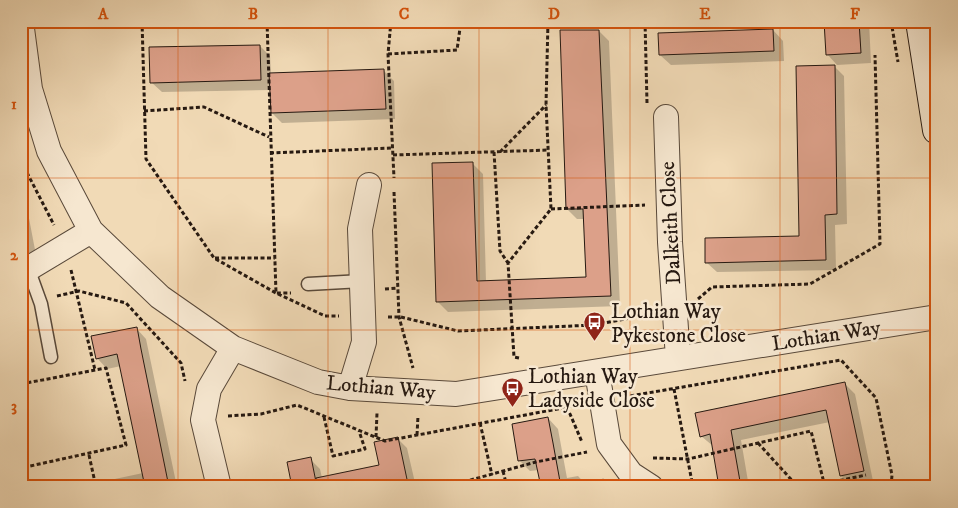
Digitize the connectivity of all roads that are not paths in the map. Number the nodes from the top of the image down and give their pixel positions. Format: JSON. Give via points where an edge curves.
{"nodes":[{"id":1,"x":22,"y":21,"type":"edge"},
{"id":2,"x":920,"y":21,"type":"edge"},
{"id":3,"x":666,"y":117,"type":"dead end"},
{"id":4,"x":937,"y":130,"type":"edge"},
{"id":5,"x":369,"y":185,"type":"dead end"},
{"id":6,"x":91,"y":231,"type":"junction"},
{"id":7,"x":25,"y":270,"type":"edge"},
{"id":8,"x":362,"y":281,"type":"junction"},
{"id":9,"x":308,"y":284,"type":"dead end"},
{"id":10,"x":937,"y":317,"type":"edge"},
{"id":11,"x":234,"y":348,"type":"junction"},
{"id":12,"x":51,"y":357,"type":"dead end"},
{"id":13,"x":678,"y":358,"type":"junction"},
{"id":14,"x":597,"y":372,"type":"junction"},
{"id":15,"x":350,"y":388,"type":"junction"},
{"id":16,"x":219,"y":487,"type":"edge"},
{"id":17,"x":651,"y":487,"type":"edge"}],
"edges":[{"from":1,"to":6,"type":"street","name":"Lothian Way","via":[[30,89],[49,151]]},
{"from":2,"to":4,"type":"street"},
{"from":3,"to":13,"type":"street","name":"Dalkeith Close"},
{"from":5,"to":8,"type":"street","via":[[360,228]]},
{"from":6,"to":7,"type":"street"},
{"from":6,"to":11,"type":"street","name":"Lothian Way","via":[[160,297]]},
{"from":7,"to":12,"type":"lane","via":[[39,300]]},
{"from":8,"to":9,"type":"lane"},
{"from":8,"to":15,"type":"street","via":[[364,342]]},
{"from":10,"to":13,"type":"street","name":"Lothian Way"},
{"from":11,"to":15,"type":"street","name":"Lothian Way","via":[[318,382]]},
{"from":11,"to":16,"type":"street","via":[[209,389],[203,420]]},
{"from":13,"to":14,"type":"street","name":"Lothian Way"},
{"from":14,"to":15,"type":"street","name":"Lothian Way","via":[[456,394]]},
{"from":14,"to":17,"type":"street","via":[[609,444],[631,474]]}]}
